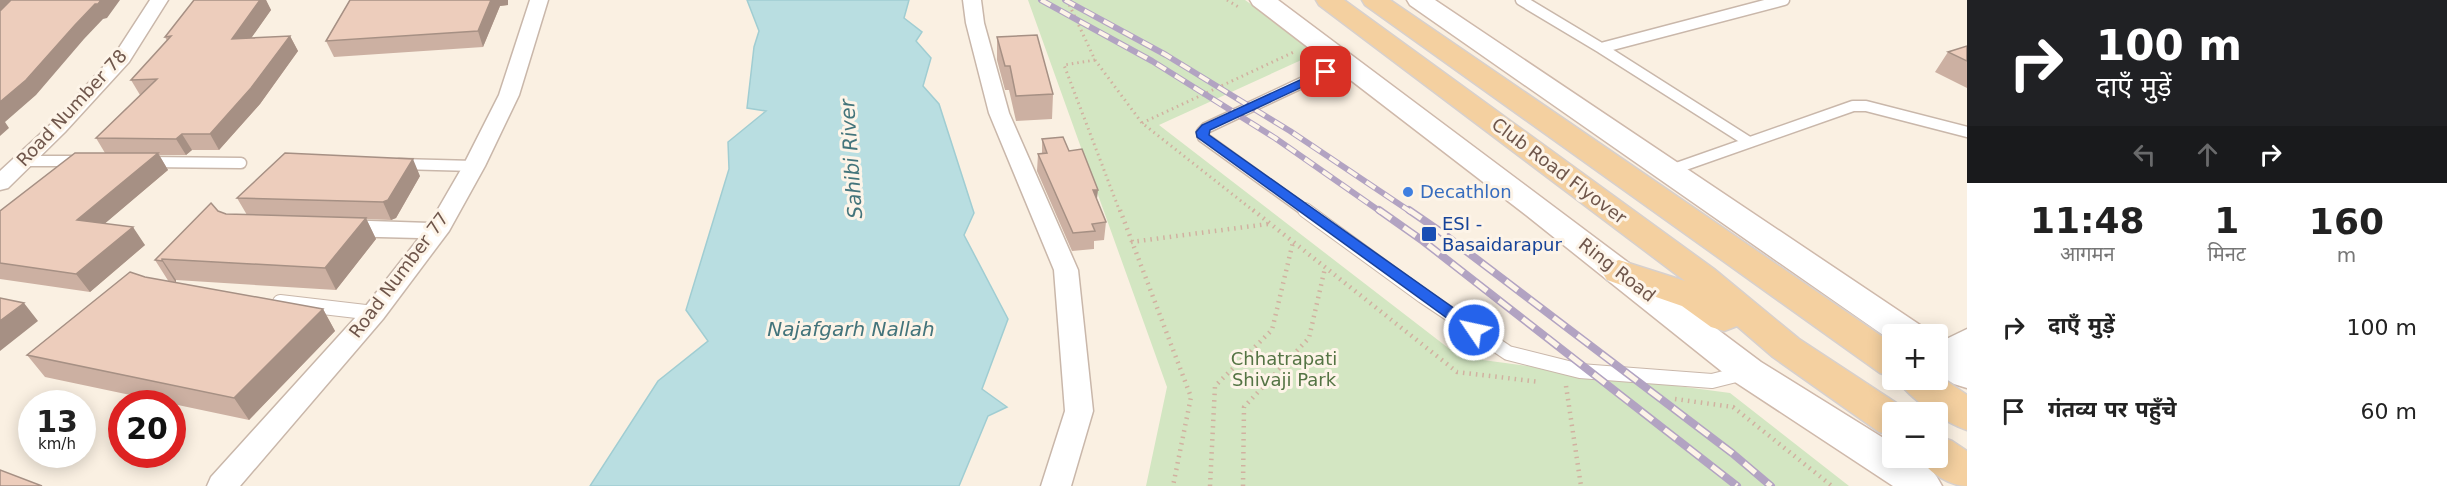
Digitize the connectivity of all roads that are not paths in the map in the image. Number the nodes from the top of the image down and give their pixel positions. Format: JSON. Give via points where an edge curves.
{"nodes":[{"id":1,"x":159,"y":0,"type":"edge"},
{"id":2,"x":539,"y":0,"type":"edge"},
{"id":3,"x":972,"y":0,"type":"edge"},
{"id":4,"x":1328,"y":0,"type":"edge"},
{"id":5,"x":1374,"y":0,"type":"edge"},
{"id":6,"x":1419,"y":0,"type":"edge"},
{"id":7,"x":1521,"y":0,"type":"edge"},
{"id":8,"x":1784,"y":0,"type":"edge"},
{"id":9,"x":1254,"y":6,"type":"edge"},
{"id":10,"x":1601,"y":48,"type":"junction"},
{"id":11,"x":1346,"y":62,"type":"junction"},
{"id":12,"x":1967,"y":132,"type":"edge"},
{"id":13,"x":1749,"y":142,"type":"junction"},
{"id":14,"x":24,"y":161,"type":"junction"},
{"id":15,"x":93,"y":162,"type":"edge"},
{"id":16,"x":135,"y":162,"type":"edge"},
{"id":17,"x":241,"y":163,"type":"dead end"},
{"id":18,"x":386,"y":164,"type":"edge"},
{"id":19,"x":474,"y":166,"type":"junction"},
{"id":20,"x":1667,"y":171,"type":"junction"},
{"id":21,"x":0,"y":183,"type":"edge"},
{"id":22,"x":321,"y":227,"type":"edge"},
{"id":23,"x":437,"y":231,"type":"junction"},
{"id":24,"x":1619,"y":272,"type":"junction"},
{"id":25,"x":262,"y":300,"type":"edge"},
{"id":26,"x":374,"y":313,"type":"junction"},
{"id":27,"x":1892,"y":324,"type":"edge"},
{"id":28,"x":1882,"y":355,"type":"edge"},
{"id":29,"x":1748,"y":372,"type":"junction"},
{"id":30,"x":1949,"y":372,"type":"edge"},
{"id":31,"x":1882,"y":414,"type":"edge"},
{"id":32,"x":1967,"y":415,"type":"edge"},
{"id":33,"x":1882,"y":417,"type":"edge"},
{"id":34,"x":222,"y":486,"type":"edge"},
{"id":35,"x":1056,"y":486,"type":"edge"},
{"id":36,"x":1921,"y":486,"type":"edge"}],
"edges":[{"from":1,"to":14,"type":"street","name":"Road Number 78","via":[[122,58]]},
{"from":2,"to":19,"type":"street","name":"Road Number 77","via":[[509,95]]},
{"from":3,"to":35,"type":"street","via":[[999,113],[1065,270],[1079,411]]},
{"from":4,"to":31,"type":"main road","name":"Club Road Flyover","via":[[1702,277],[1786,348]]},
{"from":5,"to":28,"type":"main road","name":"Club Road Flyover"},
{"from":6,"to":20,"type":"main road"},
{"from":7,"to":10,"type":"lane"},
{"from":8,"to":10,"type":"lane"},
{"from":9,"to":11,"type":"main road","name":"Ring Road"},
{"from":10,"to":13,"type":"lane"},
{"from":11,"to":24,"type":"main road","name":"Ring Road"},
{"from":11,"to":29,"type":"lane","via":[[1206,128],[1203,137],[1508,353],[1580,371],[1712,381]]},
{"from":12,"to":13,"type":"lane","via":[[1858,105]]},
{"from":13,"to":20,"type":"lane"},
{"from":14,"to":15,"type":"lane"},
{"from":14,"to":21,"type":"street","name":"Road Number 78"},
{"from":16,"to":17,"type":"lane"},
{"from":18,"to":19,"type":"lane"},
{"from":19,"to":23,"type":"street","name":"Road Number 77"},
{"from":20,"to":27,"type":"main road"},
{"from":22,"to":23,"type":"street"},
{"from":23,"to":26,"type":"street","name":"Road Number 77"},
{"from":24,"to":29,"type":"main road","name":"Ring Road"},
{"from":24,"to":33,"type":"main road","via":[[1694,297],[1836,397]]},
{"from":25,"to":26,"type":"lane"},
{"from":26,"to":34,"type":"street","name":"Road Number 77"},
{"from":29,"to":36,"type":"main road","name":"Ring Road"},
{"from":30,"to":32,"type":"main road"}]}
